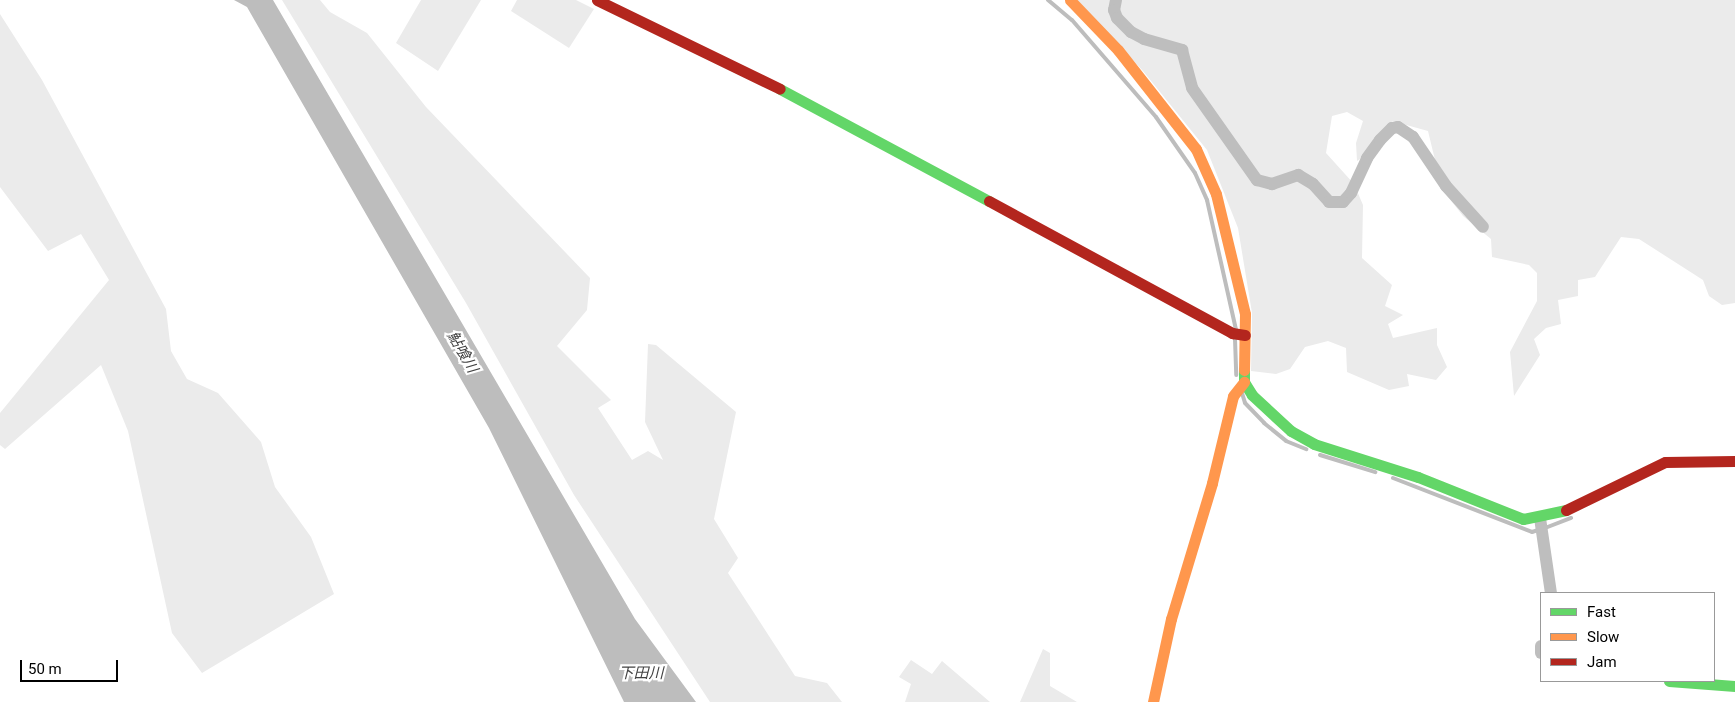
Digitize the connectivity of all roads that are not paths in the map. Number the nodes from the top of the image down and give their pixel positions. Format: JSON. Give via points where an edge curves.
{"nodes":[{"id":1,"x":1071,"y":0,"type":"edge"},
{"id":2,"x":1116,"y":0,"type":"edge"},
{"id":3,"x":604,"y":1,"type":"edge"},
{"id":4,"x":1484,"y":227,"type":"dead end"},
{"id":5,"x":1238,"y":334,"type":"junction"},
{"id":6,"x":1241,"y":385,"type":"junction"},
{"id":7,"x":1735,"y":461,"type":"edge"},
{"id":8,"x":1540,"y":521,"type":"junction"},
{"id":9,"x":1551,"y":592,"type":"edge"},
{"id":10,"x":1682,"y":682,"type":"edge"},
{"id":11,"x":1735,"y":686,"type":"edge"},
{"id":12,"x":1153,"y":702,"type":"edge"}],
"edges":[{"from":1,"to":5,"type":"street","via":[[1118,50],[1196,149],[1216,194],[1226,228],[1245,314]]},
{"from":2,"to":4,"type":"street","via":[[1114,10],[1117,18],[1132,32],[1144,39],[1182,50],[1192,88],[1258,180],[1272,184],[1298,174],[1313,184],[1329,202],[1343,202],[1352,193],[1376,146],[1392,128],[1398,127],[1413,137],[1446,186]]},
{"from":3,"to":5,"type":"street","via":[[782,90]]},
{"from":5,"to":6,"type":"street"},
{"from":6,"to":8,"type":"street","via":[[1270,415],[1314,444],[1418,478],[1523,520]]},
{"from":6,"to":12,"type":"street","via":[[1171,619]]},
{"from":7,"to":8,"type":"street","via":[[1666,462]]},
{"from":8,"to":9,"type":"street"},
{"from":10,"to":11,"type":"street"}]}
